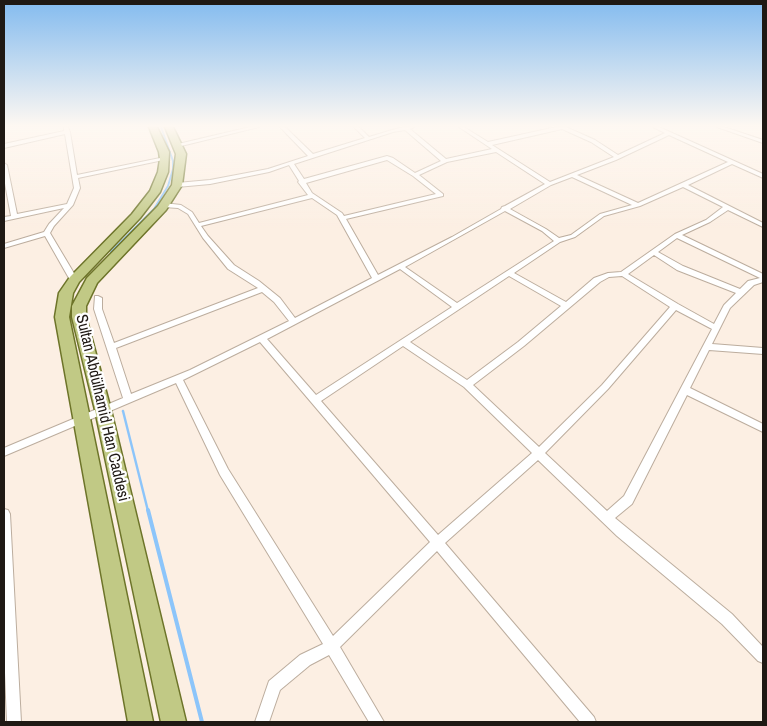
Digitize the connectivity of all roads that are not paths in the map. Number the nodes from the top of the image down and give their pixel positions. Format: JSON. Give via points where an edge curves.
{"nodes":[{"id":1,"x":72,"y":161,"type":"edge"},
{"id":2,"x":156,"y":161,"type":"edge"},
{"id":3,"x":165,"y":161,"type":"edge"},
{"id":4,"x":181,"y":161,"type":"edge"},
{"id":5,"x":298,"y":161,"type":"edge"},
{"id":6,"x":377,"y":161,"type":"edge"},
{"id":7,"x":395,"y":161,"type":"edge"},
{"id":8,"x":450,"y":161,"type":"edge"},
{"id":9,"x":513,"y":161,"type":"edge"},
{"id":10,"x":608,"y":161,"type":"edge"},
{"id":11,"x":445,"y":162,"type":"joint"},
{"id":12,"x":732,"y":162,"type":"joint"},
{"id":13,"x":290,"y":164,"type":"junction"},
{"id":14,"x":4,"y":165,"type":"edge"},
{"id":15,"x":415,"y":175,"type":"junction"},
{"id":16,"x":572,"y":175,"type":"junction"},
{"id":17,"x":763,"y":176,"type":"edge"},
{"id":18,"x":75,"y":177,"type":"junction"},
{"id":19,"x":301,"y":182,"type":"junction"},
{"id":20,"x":549,"y":184,"type":"junction"},
{"id":21,"x":176,"y":185,"type":"junction"},
{"id":22,"x":684,"y":185,"type":"junction"},
{"id":23,"x":313,"y":196,"type":"junction"},
{"id":24,"x":70,"y":205,"type":"junction"},
{"id":25,"x":164,"y":205,"type":"junction"},
{"id":26,"x":638,"y":205,"type":"junction"},
{"id":27,"x":728,"y":207,"type":"junction"},
{"id":28,"x":504,"y":208,"type":"junction"},
{"id":29,"x":14,"y":216,"type":"junction"},
{"id":30,"x":343,"y":218,"type":"junction"},
{"id":31,"x":4,"y":219,"type":"edge"},
{"id":32,"x":762,"y":222,"type":"edge"},
{"id":33,"x":198,"y":225,"type":"junction"},
{"id":34,"x":47,"y":233,"type":"junction"},
{"id":35,"x":677,"y":235,"type":"junction"},
{"id":36,"x":558,"y":241,"type":"junction"},
{"id":37,"x":4,"y":246,"type":"edge"},
{"id":38,"x":654,"y":252,"type":"junction"},
{"id":39,"x":400,"y":266,"type":"junction"},
{"id":40,"x":509,"y":273,"type":"junction"},
{"id":41,"x":623,"y":274,"type":"junction"},
{"id":42,"x":763,"y":278,"type":"edge"},
{"id":43,"x":376,"y":279,"type":"junction"},
{"id":44,"x":74,"y":280,"type":"junction"},
{"id":45,"x":263,"y":289,"type":"junction"},
{"id":46,"x":740,"y":292,"type":"junction"},
{"id":47,"x":98,"y":298,"type":"dead end"},
{"id":48,"x":566,"y":306,"type":"junction"},
{"id":49,"x":675,"y":306,"type":"junction"},
{"id":50,"x":457,"y":307,"type":"junction"},
{"id":51,"x":294,"y":322,"type":"junction"},
{"id":52,"x":716,"y":328,"type":"junction"},
{"id":53,"x":261,"y":338,"type":"junction"},
{"id":54,"x":403,"y":342,"type":"junction"},
{"id":55,"x":110,"y":347,"type":"junction"},
{"id":56,"x":706,"y":347,"type":"junction"},
{"id":57,"x":763,"y":351,"type":"edge"},
{"id":58,"x":178,"y":378,"type":"junction"},
{"id":59,"x":467,"y":385,"type":"junction"},
{"id":60,"x":684,"y":389,"type":"junction"},
{"id":61,"x":128,"y":400,"type":"junction"},
{"id":62,"x":315,"y":400,"type":"junction"},
{"id":63,"x":103,"y":410,"type":"junction"},
{"id":64,"x":81,"y":420,"type":"junction"},
{"id":65,"x":763,"y":428,"type":"edge"},
{"id":66,"x":4,"y":452,"type":"edge"},
{"id":67,"x":539,"y":452,"type":"junction"},
{"id":68,"x":4,"y":514,"type":"edge"},
{"id":69,"x":607,"y":518,"type":"junction"},
{"id":70,"x":437,"y":543,"type":"junction"},
{"id":71,"x":332,"y":646,"type":"junction"},
{"id":72,"x":763,"y":656,"type":"edge"},
{"id":73,"x":14,"y":722,"type":"edge"},
{"id":74,"x":140,"y":722,"type":"edge"},
{"id":75,"x":174,"y":722,"type":"edge"},
{"id":76,"x":262,"y":722,"type":"edge"},
{"id":77,"x":377,"y":722,"type":"edge"},
{"id":78,"x":589,"y":722,"type":"edge"}],
"edges":[{"from":1,"to":18,"type":"street"},
{"from":2,"to":18,"type":"street"},
{"from":3,"to":44,"type":"main road","name":"Sultan Abdülhamid Han Caddesi","via":[[160,182],[147,203]]},
{"from":4,"to":21,"type":"main road","name":"Sultan Abdülhamid Han Caddesi"},
{"from":5,"to":13,"type":"street"},
{"from":6,"to":19,"type":"street"},
{"from":7,"to":15,"type":"street"},
{"from":8,"to":11,"type":"street"},
{"from":9,"to":20,"type":"street"},
{"from":10,"to":16,"type":"street"},
{"from":11,"to":15,"type":"street"},
{"from":12,"to":17,"type":"street"},
{"from":12,"to":22,"type":"street"},
{"from":13,"to":19,"type":"street"},
{"from":13,"to":21,"type":"street","via":[[210,182]]},
{"from":14,"to":29,"type":"street"},
{"from":15,"to":30,"type":"street","via":[[441,195]]},
{"from":16,"to":20,"type":"street"},
{"from":16,"to":26,"type":"street"},
{"from":18,"to":24,"type":"street","via":[[77,188]]},
{"from":19,"to":23,"type":"street"},
{"from":20,"to":28,"type":"street"},
{"from":21,"to":25,"type":"main road","name":"Sultan Abdülhamid Han Caddesi"},
{"from":22,"to":26,"type":"street"},
{"from":22,"to":27,"type":"street"},
{"from":23,"to":30,"type":"street"},
{"from":23,"to":33,"type":"street"},
{"from":24,"to":29,"type":"street"},
{"from":24,"to":34,"type":"street"},
{"from":25,"to":33,"type":"street","via":[[179,206],[190,213]]},
{"from":25,"to":63,"type":"main road","name":"Sultan Abdülhamid Han Caddesi","via":[[91,281],[79,306]]},
{"from":26,"to":36,"type":"street","via":[[602,215],[572,236]]},
{"from":27,"to":32,"type":"street"},
{"from":27,"to":35,"type":"street","via":[[708,221]]},
{"from":28,"to":36,"type":"street"},
{"from":28,"to":39,"type":"street"},
{"from":29,"to":31,"type":"street"},
{"from":30,"to":43,"type":"street"},
{"from":33,"to":45,"type":"street","via":[[231,268]]},
{"from":34,"to":37,"type":"street"},
{"from":34,"to":44,"type":"street"},
{"from":35,"to":38,"type":"street"},
{"from":35,"to":42,"type":"street"},
{"from":36,"to":40,"type":"street"},
{"from":38,"to":41,"type":"street"},
{"from":38,"to":46,"type":"street","via":[[680,268]]},
{"from":39,"to":43,"type":"street"},
{"from":39,"to":50,"type":"street"},
{"from":40,"to":48,"type":"street"},
{"from":40,"to":50,"type":"street"},
{"from":41,"to":48,"type":"street","via":[[597,280]]},
{"from":41,"to":49,"type":"street"},
{"from":42,"to":46,"type":"street","via":[[751,282]]},
{"from":43,"to":51,"type":"street"},
{"from":44,"to":64,"type":"main road","name":"Sultan Abdülhamid Han Caddesi","via":[[66,293],[62,317]]},
{"from":45,"to":51,"type":"street","via":[[277,300]]},
{"from":45,"to":55,"type":"street"},
{"from":46,"to":52,"type":"street"},
{"from":47,"to":55,"type":"street","via":[[98,310]]},
{"from":48,"to":59,"type":"street"},
{"from":49,"to":52,"type":"street"},
{"from":49,"to":67,"type":"street","via":[[605,387]]},
{"from":50,"to":54,"type":"street"},
{"from":51,"to":53,"type":"street"},
{"from":52,"to":56,"type":"street"},
{"from":53,"to":58,"type":"street"},
{"from":53,"to":62,"type":"street"},
{"from":54,"to":59,"type":"street"},
{"from":54,"to":62,"type":"street"},
{"from":55,"to":61,"type":"street"},
{"from":56,"to":57,"type":"street"},
{"from":56,"to":60,"type":"street"},
{"from":58,"to":61,"type":"street"},
{"from":58,"to":71,"type":"street","via":[[224,472]]},
{"from":59,"to":67,"type":"street"},
{"from":60,"to":65,"type":"street"},
{"from":60,"to":69,"type":"street","via":[[628,500]]},
{"from":61,"to":63,"type":"street"},
{"from":62,"to":70,"type":"street"},
{"from":63,"to":64,"type":"street"},
{"from":63,"to":75,"type":"main road","name":"Sultan Abdülhamid Han Caddesi"},
{"from":64,"to":66,"type":"street"},
{"from":64,"to":74,"type":"main road","name":"Sultan Abdülhamid Han Caddesi"},
{"from":67,"to":69,"type":"street"},
{"from":67,"to":70,"type":"street"},
{"from":68,"to":73,"type":"street"},
{"from":69,"to":72,"type":"street","via":[[727,619]]},
{"from":70,"to":71,"type":"street"},
{"from":70,"to":78,"type":"street"},
{"from":71,"to":76,"type":"street","via":[[305,660],[274,686]]},
{"from":71,"to":77,"type":"street"}]}
